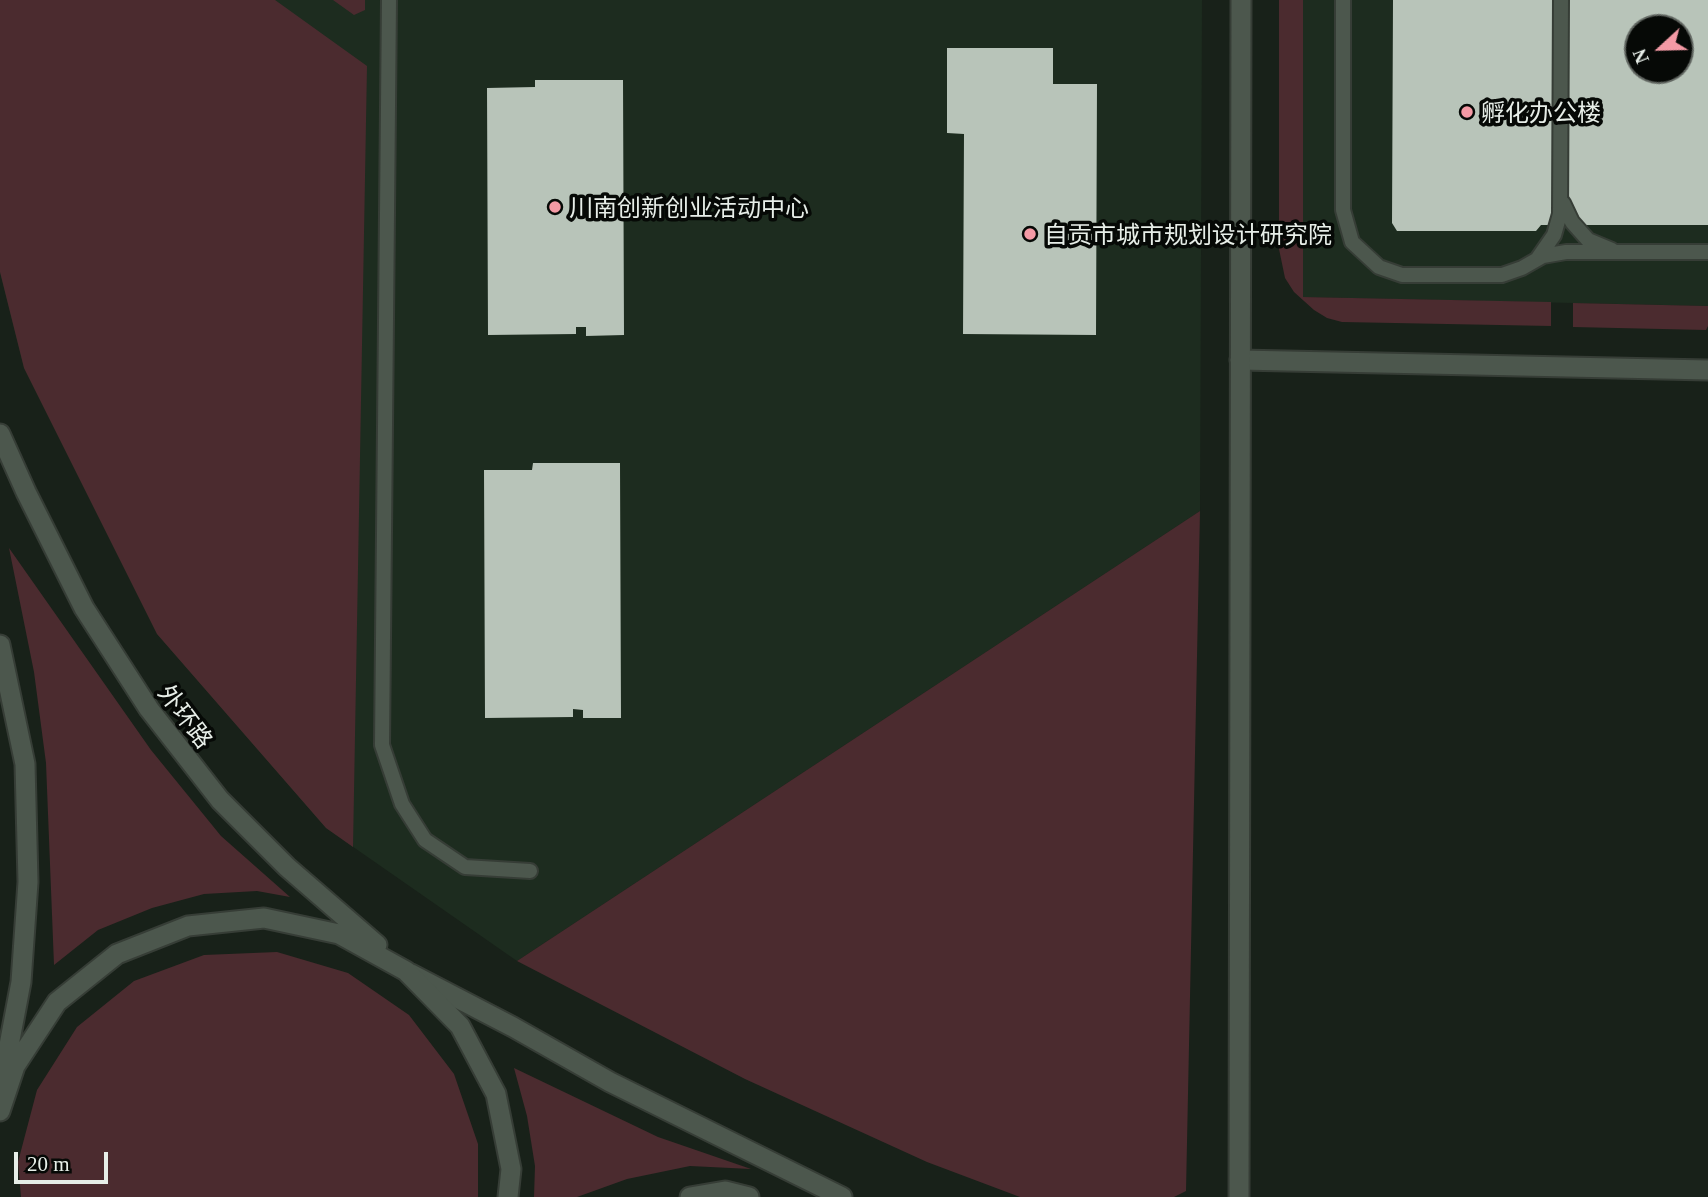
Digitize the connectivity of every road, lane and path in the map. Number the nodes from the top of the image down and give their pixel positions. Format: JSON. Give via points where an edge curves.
{"nodes":[{"id":1,"x":389,"y":0,"type":"edge"},
{"id":2,"x":1241,"y":0,"type":"edge"},
{"id":3,"x":1342,"y":0,"type":"edge"},
{"id":4,"x":1561,"y":0,"type":"edge"},
{"id":5,"x":1561,"y":193,"type":"junction"},
{"id":6,"x":1623,"y":252,"type":"junction"},
{"id":7,"x":1708,"y":252,"type":"edge"},
{"id":8,"x":1534,"y":261,"type":"junction"},
{"id":9,"x":1240,"y":360,"type":"junction"},
{"id":10,"x":1708,"y":370,"type":"edge"},
{"id":11,"x":0,"y":434,"type":"edge"},
{"id":12,"x":0,"y":645,"type":"edge"},
{"id":13,"x":530,"y":871,"type":"dead end"},
{"id":14,"x":406,"y":971,"type":"junction"},
{"id":15,"x":0,"y":1094,"type":"edge"},
{"id":16,"x":0,"y":1111,"type":"edge"},
{"id":17,"x":508,"y":1197,"type":"edge"},
{"id":18,"x":690,"y":1197,"type":"edge"},
{"id":19,"x":749,"y":1197,"type":"edge"},
{"id":20,"x":842,"y":1197,"type":"edge"},
{"id":21,"x":1239,"y":1197,"type":"edge"}],
"edges":[{"from":1,"to":13,"type":"lane","via":[[382,745],[402,804],[425,840],[465,867]]},
{"from":2,"to":9,"type":"street"},
{"from":3,"to":8,"type":"lane","via":[[1342,210],[1352,242],[1379,267],[1402,275],[1502,275]]},
{"from":4,"to":5,"type":"lane"},
{"from":5,"to":6,"type":"lane","via":[[1572,222],[1588,240]]},
{"from":5,"to":8,"type":"lane","via":[[1555,235]]},
{"from":6,"to":7,"type":"lane"},
{"from":6,"to":8,"type":"lane","via":[[1566,252]]},
{"from":9,"to":10,"type":"street"},
{"from":9,"to":21,"type":"street"},
{"from":11,"to":14,"type":"street","name":"外环路","via":[[84,608],[149,709],[220,800],[287,867]]},
{"from":12,"to":15,"type":"street","via":[[25,764],[29,882],[21,982]]},
{"from":14,"to":16,"type":"street","via":[[339,934],[264,918],[188,926],[117,954],[57,1002],[15,1066]]},
{"from":14,"to":17,"type":"street","via":[[460,1026],[496,1094],[511,1169]]},
{"from":14,"to":20,"type":"street","via":[[610,1082]]},
{"from":18,"to":19,"type":"street","via":[[725,1191]]}]}
